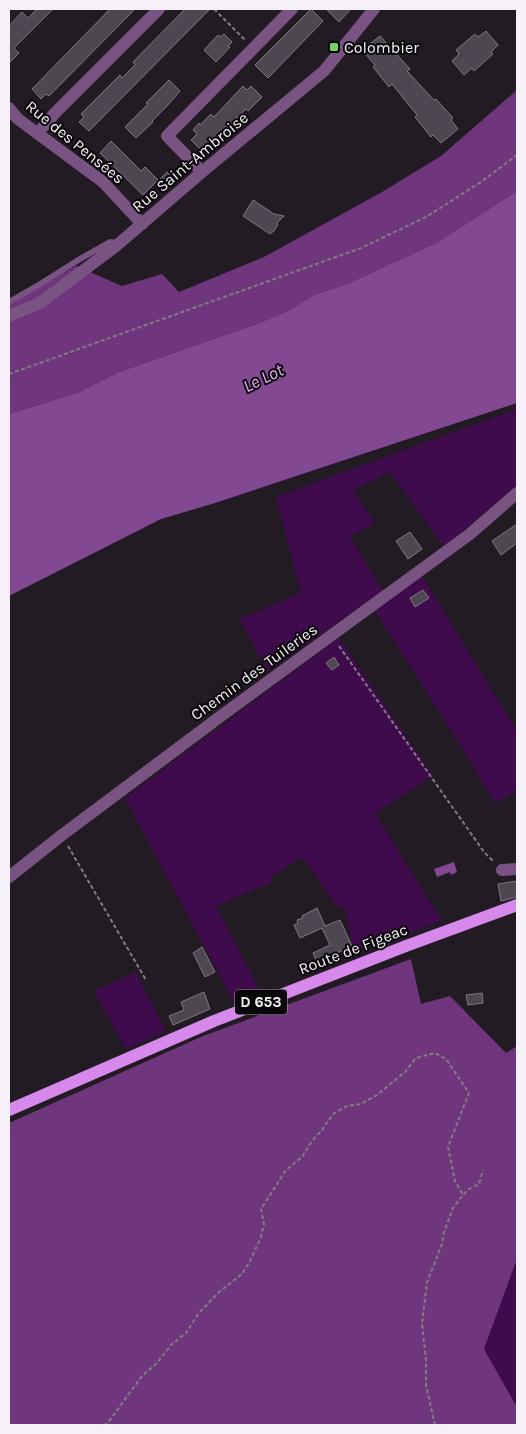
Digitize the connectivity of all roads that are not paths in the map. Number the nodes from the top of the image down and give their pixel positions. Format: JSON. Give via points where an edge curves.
{"nodes":[{"id":1,"x":159,"y":9,"type":"edge"},
{"id":2,"x":292,"y":9,"type":"edge"},
{"id":3,"x":374,"y":9,"type":"edge"},
{"id":4,"x":9,"y":108,"type":"edge"},
{"id":5,"x":38,"y":133,"type":"junction"},
{"id":6,"x":202,"y":172,"type":"junction"},
{"id":7,"x":142,"y":224,"type":"junction"},
{"id":8,"x":119,"y":243,"type":"junction"},
{"id":9,"x":9,"y":302,"type":"edge"},
{"id":10,"x":9,"y":316,"type":"edge"},
{"id":11,"x":517,"y":493,"type":"edge"},
{"id":12,"x":517,"y":869,"type":"edge"},
{"id":13,"x":502,"y":870,"type":"road end"},
{"id":14,"x":9,"y":877,"type":"edge"},
{"id":15,"x":517,"y":905,"type":"edge"},
{"id":16,"x":9,"y":1110,"type":"edge"}],
"edges":[{"from":1,"to":5,"type":"street"},
{"from":2,"to":6,"type":"street","via":[[167,136]]},
{"from":3,"to":6,"type":"street","name":"Rue Saint-Ambroise","via":[[324,71]]},
{"from":4,"to":5,"type":"street","name":"Rue des Pensées"},
{"from":5,"to":7,"type":"street","name":"Rue des Pensées","via":[[103,182]]},
{"from":6,"to":7,"type":"street","name":"Rue Saint-Ambroise"},
{"from":7,"to":8,"type":"street","name":"Rue Saint-Ambroise"},
{"from":8,"to":9,"type":"lane","via":[[110,242],[80,258]]},
{"from":8,"to":10,"type":"street","name":"Rue Saint-Ambroise","via":[[40,304]]},
{"from":11,"to":14,"type":"street","name":"Chemin des Tuileries","via":[[470,534]]},
{"from":12,"to":13,"type":"street"},
{"from":15,"to":16,"type":"main road","name":"Route de Figeac","number":"D 653","via":[[214,1021]]}]}
